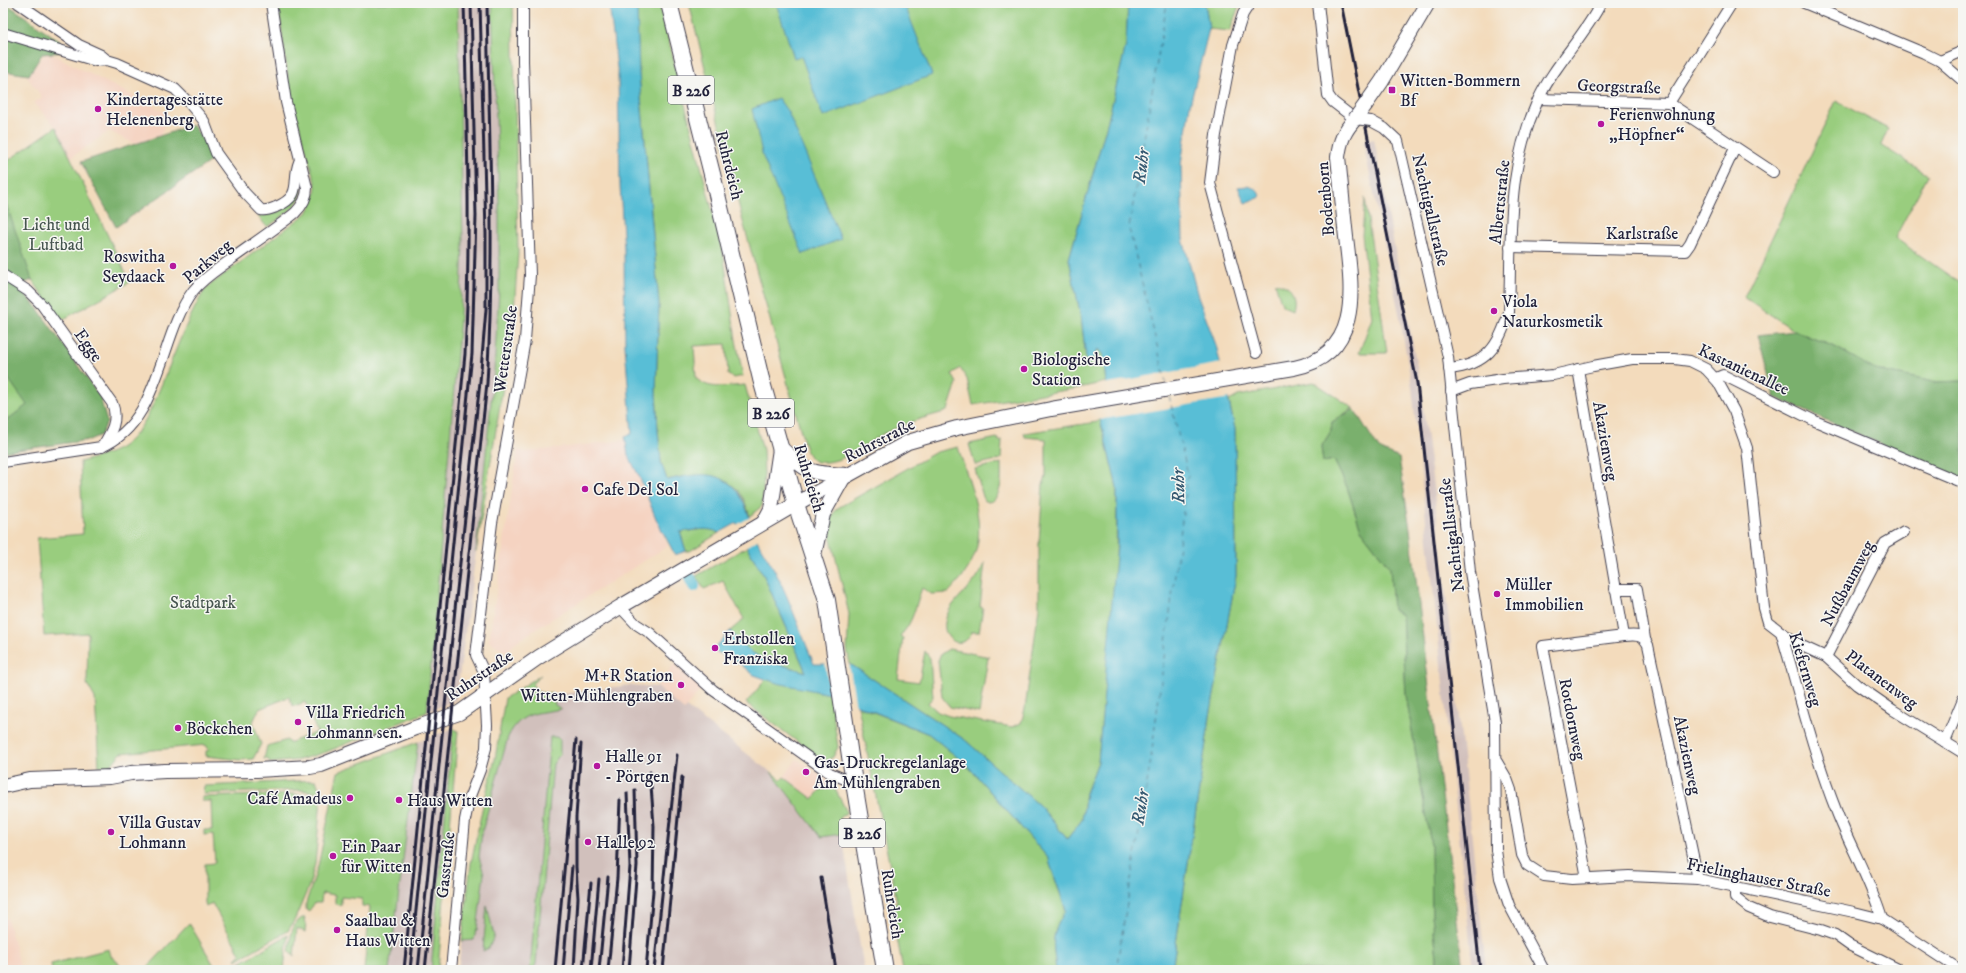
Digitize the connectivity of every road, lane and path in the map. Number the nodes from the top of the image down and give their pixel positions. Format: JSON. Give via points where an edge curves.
{"nodes":[{"id":1,"x":18,"y":3,"type":"edge"},
{"id":2,"x":271,"y":3,"type":"edge"},
{"id":3,"x":523,"y":3,"type":"edge"},
{"id":4,"x":669,"y":3,"type":"edge"},
{"id":5,"x":1250,"y":3,"type":"edge"},
{"id":6,"x":1318,"y":3,"type":"edge"},
{"id":7,"x":1428,"y":3,"type":"edge"},
{"id":8,"x":1601,"y":3,"type":"edge"},
{"id":9,"x":1732,"y":3,"type":"edge"},
{"id":10,"x":1804,"y":3,"type":"edge"},
{"id":11,"x":3,"y":33,"type":"edge"},
{"id":12,"x":1963,"y":51,"type":"edge"},
{"id":13,"x":107,"y":60,"type":"junction"},
{"id":14,"x":1940,"y":61,"type":"junction"},
{"id":15,"x":1963,"y":81,"type":"edge"},
{"id":16,"x":1539,"y":99,"type":"junction"},
{"id":17,"x":1669,"y":103,"type":"junction"},
{"id":18,"x":1351,"y":119,"type":"junction"},
{"id":19,"x":1735,"y":148,"type":"junction"},
{"id":20,"x":300,"y":160,"type":"junction"},
{"id":21,"x":1773,"y":172,"type":"dead end"},
{"id":22,"x":1510,"y":246,"type":"junction"},
{"id":23,"x":3,"y":275,"type":"edge"},
{"id":24,"x":1256,"y":353,"type":"dead end"},
{"id":25,"x":1449,"y":369,"type":"junction"},
{"id":26,"x":1578,"y":369,"type":"junction"},
{"id":27,"x":1716,"y":378,"type":"junction"},
{"id":28,"x":1235,"y":379,"type":"joint"},
{"id":29,"x":1451,"y":391,"type":"junction"},
{"id":30,"x":101,"y":447,"type":"junction"},
{"id":31,"x":780,"y":448,"type":"junction"},
{"id":32,"x":3,"y":462,"type":"edge"},
{"id":33,"x":846,"y":476,"type":"junction"},
{"id":34,"x":1963,"y":483,"type":"edge"},
{"id":35,"x":796,"y":504,"type":"junction"},
{"id":36,"x":761,"y":524,"type":"junction"},
{"id":37,"x":1904,"y":532,"type":"dead end"},
{"id":38,"x":814,"y":555,"type":"junction"},
{"id":39,"x":1615,"y":589,"type":"junction"},
{"id":40,"x":620,"y":607,"type":"junction"},
{"id":41,"x":1781,"y":632,"type":"junction"},
{"id":42,"x":1624,"y":636,"type":"junction"},
{"id":43,"x":1645,"y":639,"type":"junction"},
{"id":44,"x":1826,"y":657,"type":"junction"},
{"id":45,"x":485,"y":695,"type":"junction"},
{"id":46,"x":1963,"y":699,"type":"edge"},
{"id":47,"x":1945,"y":742,"type":"junction"},
{"id":48,"x":1963,"y":753,"type":"edge"},
{"id":49,"x":1497,"y":762,"type":"junction"},
{"id":50,"x":854,"y":783,"type":"junction"},
{"id":51,"x":3,"y":786,"type":"edge"},
{"id":52,"x":1587,"y":878,"type":"junction"},
{"id":53,"x":1698,"y":879,"type":"junction"},
{"id":54,"x":1735,"y":886,"type":"junction"},
{"id":55,"x":1882,"y":919,"type":"junction"},
{"id":56,"x":450,"y":970,"type":"edge"},
{"id":57,"x":885,"y":970,"type":"edge"},
{"id":58,"x":1544,"y":970,"type":"edge"},
{"id":59,"x":1900,"y":970,"type":"edge"},
{"id":60,"x":1960,"y":970,"type":"edge"}],
"edges":[{"from":1,"to":13,"type":"street","via":[[79,45]]},
{"from":2,"to":20,"type":"street","name":"Parkweg","via":[[286,102]]},
{"from":3,"to":45,"type":"street","name":"Wetterstraße","via":[[530,275],[525,340],[492,523],[476,655],[484,672]]},
{"from":4,"to":31,"type":"main road","name":"Ruhrdeich","number":"B 226"},
{"from":5,"to":24,"type":"street","via":[[1243,14],[1233,45],[1210,183]]},
{"from":6,"to":18,"type":"street","via":[[1328,95]]},
{"from":7,"to":18,"type":"main road","name":"Bodenborn","bridge":true,"via":[[1382,81],[1366,104]]},
{"from":8,"to":16,"type":"street","name":"Albertstraße","via":[[1563,58]]},
{"from":9,"to":17,"type":"street"},
{"from":10,"to":14,"type":"street"},
{"from":11,"to":13,"type":"street","via":[[96,61]]},
{"from":12,"to":14,"type":"street"},
{"from":13,"to":20,"type":"street","via":[[175,89],[201,117],[216,153],[244,192],[261,210],[268,210],[290,198],[297,184]]},
{"from":14,"to":15,"type":"street"},
{"from":16,"to":17,"type":"street","name":"Georgstraße"},
{"from":16,"to":22,"type":"street","name":"Albertstraße","via":[[1516,166]]},
{"from":17,"to":19,"type":"street","name":"Georgstraße"},
{"from":18,"to":25,"type":"street","name":"Nachtigallstraße","bridge":true,"via":[[1374,122],[1392,134],[1400,146],[1445,341]]},
{"from":18,"to":28,"type":"main road","name":"Bodenborn","via":[[1339,144],[1338,157],[1352,295],[1345,329],[1335,345],[1312,363]]},
{"from":19,"to":21,"type":"street","name":"Georgstraße"},
{"from":19,"to":22,"type":"street","name":"Karlstraße","via":[[1685,251]]},
{"from":20,"to":30,"type":"street","name":"Parkweg","via":[[307,188],[303,206],[198,285],[182,312],[146,402],[123,434]]},
{"from":22,"to":25,"type":"street","name":"Albertstraße","via":[[1509,312],[1496,346],[1474,364]]},
{"from":23,"to":30,"type":"street","name":"Egge","via":[[28,291],[42,305],[112,403],[116,416],[114,426]]},
{"from":25,"to":29,"type":"street","name":"Nachtigallstraße"},
{"from":26,"to":27,"type":"street","name":"Kastanienallee","via":[[1632,359],[1675,359],[1706,369]]},
{"from":26,"to":29,"type":"street","name":"Kastanienallee","via":[[1553,375],[1470,384]]},
{"from":26,"to":39,"type":"street","name":"Akazienweg"},
{"from":27,"to":34,"type":"street","name":"Kastanienallee","via":[[1723,375],[1815,421]]},
{"from":27,"to":41,"type":"street","name":"Kiefernweg","via":[[1734,410],[1747,448],[1764,608],[1768,622]]},
{"from":28,"to":33,"type":"main road","name":"Ruhrstraße","via":[[1051,409],[930,434],[908,442]]},
{"from":29,"to":49,"type":"street","name":"Nachtigallstraße","via":[[1470,572],[1495,722]]},
{"from":30,"to":32,"type":"street","name":"Parkweg"},
{"from":31,"to":33,"type":"main road","number":"B 226","via":[[811,472]]},
{"from":31,"to":35,"type":"main road","name":"Ruhrdeich","number":"B 226"},
{"from":31,"to":36,"type":"main road","via":[[771,509]]},
{"from":33,"to":35,"type":"main road","name":"Ruhrstraße"},
{"from":33,"to":38,"type":"main road","via":[[823,514]]},
{"from":35,"to":36,"type":"main road","name":"Ruhrstraße"},
{"from":35,"to":38,"type":"main road","name":"Ruhrdeich","number":"B 226"},
{"from":36,"to":40,"type":"main road","name":"Ruhrstraße"},
{"from":37,"to":44,"type":"street","name":"Nußbaumweg","via":[[1885,543]]},
{"from":38,"to":50,"type":"main road","name":"Ruhrdeich","number":"B 226","via":[[827,600]]},
{"from":39,"to":42,"type":"street","name":"Akazienweg"},
{"from":39,"to":43,"type":"street","name":"Akazienweg","via":[[1637,589]]},
{"from":40,"to":45,"type":"main road","name":"Ruhrstraße","via":[[539,657]]},
{"from":40,"to":50,"type":"street","via":[[636,624],[650,633],[713,690],[830,773]]},
{"from":41,"to":44,"type":"street","name":"Platanenweg","via":[[1802,646]]},
{"from":41,"to":55,"type":"street","name":"Kiefernweg","via":[[1814,751],[1836,811],[1874,895]]},
{"from":42,"to":43,"type":"street","via":[[1636,635]]},
{"from":42,"to":52,"type":"street","name":"Rotdornweg","via":[[1543,646]]},
{"from":43,"to":53,"type":"street","name":"Akazienweg","via":[[1655,674]]},
{"from":44,"to":47,"type":"street","name":"Platanenweg","via":[[1857,685]]},
{"from":45,"to":51,"type":"main road","name":"Ruhrstraße","via":[[459,713],[316,766],[131,773],[110,777],[30,780]]},
{"from":45,"to":56,"type":"street","name":"Gasstraße","via":[[486,748],[465,820]]},
{"from":46,"to":47,"type":"street"},
{"from":47,"to":48,"type":"street","name":"Platanenweg"},
{"from":49,"to":52,"type":"street","name":"Frielinghauser Straße","via":[[1511,790],[1522,855],[1527,865],[1544,876]]},
{"from":49,"to":58,"type":"street","name":"Nachtigallstraße","via":[[1496,850],[1503,892]]},
{"from":50,"to":57,"type":"main road","name":"Ruhrdeich","number":"B 226"},
{"from":52,"to":53,"type":"street","name":"Frielinghauser Straße","via":[[1652,876]]},
{"from":53,"to":54,"type":"street","name":"Frielinghauser Straße"},
{"from":54,"to":55,"type":"street","name":"Frielinghauser Straße"},
{"from":54,"to":59,"type":"street","via":[[1735,897],[1749,908],[1770,917],[1835,935],[1849,945]]},
{"from":55,"to":60,"type":"street","name":"Frielinghauser Straße"}]}
